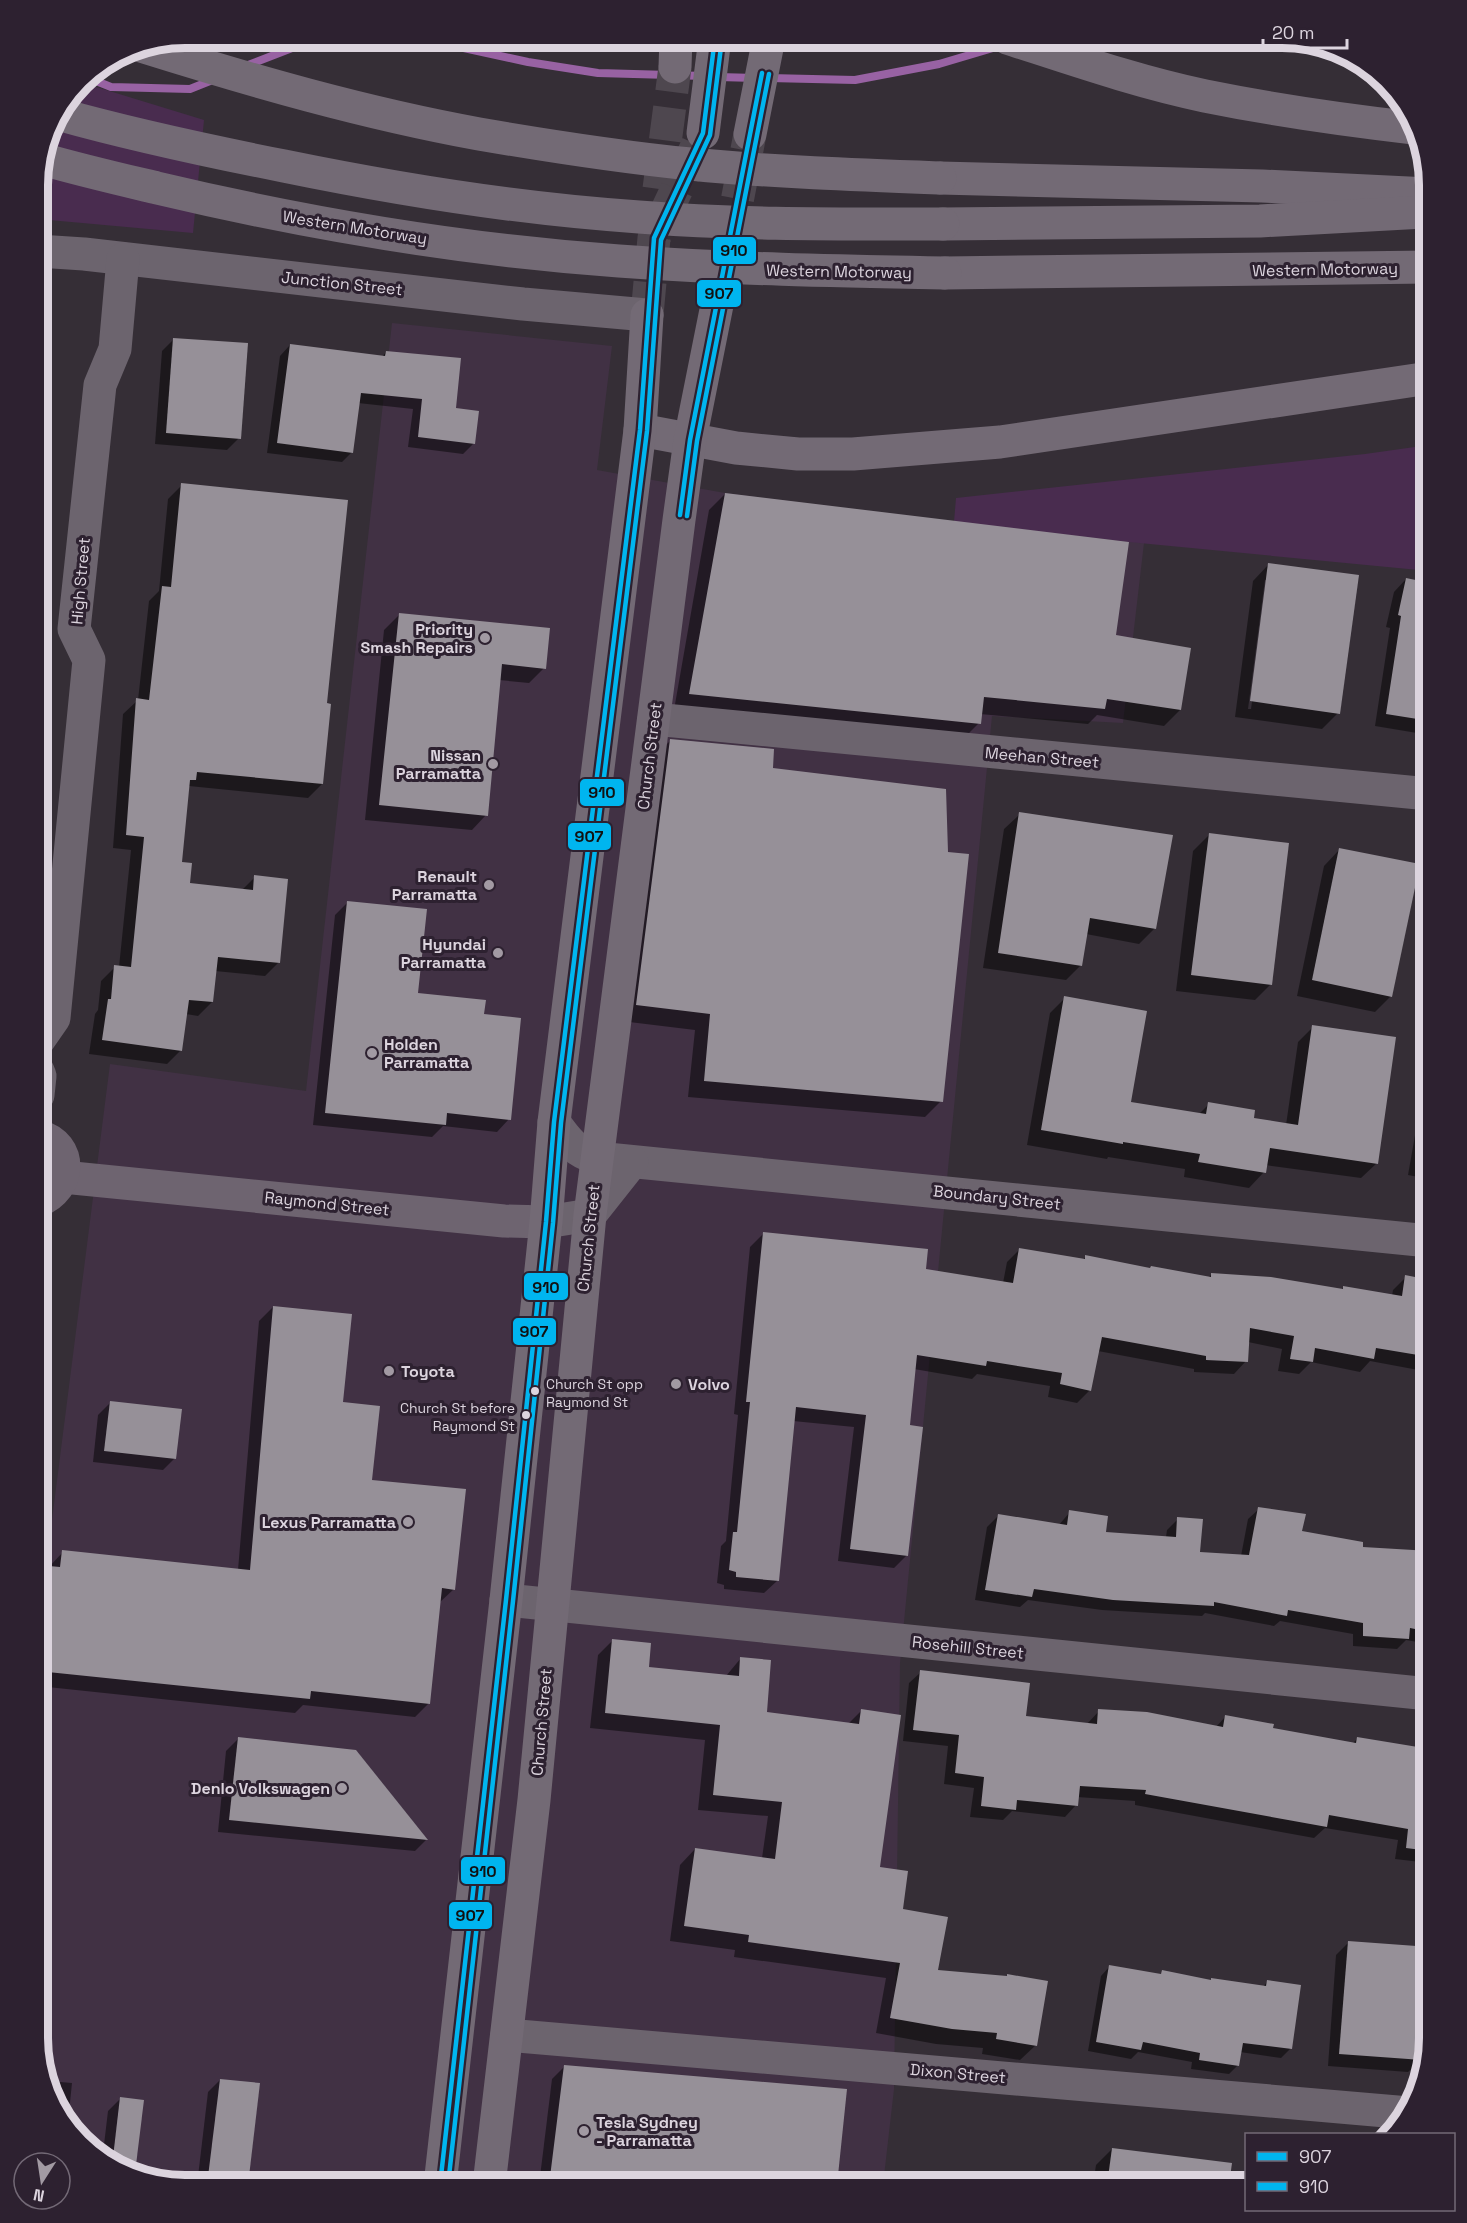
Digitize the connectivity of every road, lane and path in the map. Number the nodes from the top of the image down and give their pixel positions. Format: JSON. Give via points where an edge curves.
{"nodes":[{"id":1,"x":714,"y":48,"type":"edge"},
{"id":2,"x":767,"y":48,"type":"edge"},
{"id":3,"x":1037,"y":48,"type":"edge"},
{"id":4,"x":158,"y":51,"type":"edge"},
{"id":5,"x":67,"y":116,"type":"edge"},
{"id":6,"x":1406,"y":127,"type":"edge"},
{"id":7,"x":703,"y":133,"type":"tunnel mouth"},
{"id":8,"x":750,"y":134,"type":"tunnel mouth"},
{"id":9,"x":50,"y":161,"type":"edge"},
{"id":10,"x":1419,"y":193,"type":"edge"},
{"id":11,"x":1419,"y":213,"type":"edge"},
{"id":12,"x":48,"y":252,"type":"edge"},
{"id":13,"x":123,"y":259,"type":"junction"},
{"id":14,"x":1419,"y":267,"type":"edge"},
{"id":15,"x":719,"y":294,"type":"tunnel mouth"},
{"id":16,"x":647,"y":315,"type":"joint"},
{"id":17,"x":1419,"y":380,"type":"edge"},
{"id":18,"x":640,"y":430,"type":"junction"},
{"id":19,"x":690,"y":440,"type":"junction"},
{"id":20,"x":654,"y":719,"type":"junction"},
{"id":21,"x":1419,"y":793,"type":"edge"},
{"id":22,"x":48,"y":1027,"type":"edge"},
{"id":23,"x":554,"y":1122,"type":"junction"},
{"id":24,"x":48,"y":1141,"type":"edge"},
{"id":25,"x":597,"y":1158,"type":"junction"},
{"id":26,"x":632,"y":1162,"type":"junction"},
{"id":27,"x":63,"y":1178,"type":"junction"},
{"id":28,"x":48,"y":1197,"type":"edge"},
{"id":29,"x":590,"y":1215,"type":"junction"},
{"id":30,"x":546,"y":1222,"type":"junction"},
{"id":31,"x":1419,"y":1240,"type":"edge"},
{"id":32,"x":506,"y":1600,"type":"junction"},
{"id":33,"x":551,"y":1606,"type":"junction"},
{"id":34,"x":1419,"y":1693,"type":"edge"},
{"id":35,"x":507,"y":2035,"type":"junction"},
{"id":36,"x":1397,"y":2112,"type":"edge"},
{"id":37,"x":441,"y":2175,"type":"edge"},
{"id":38,"x":490,"y":2175,"type":"edge"}],
"edges":[{"from":1,"to":7,"type":"highway"},
{"from":2,"to":8,"type":"highway"},
{"from":3,"to":6,"type":"highway","via":[[1203,96]]},
{"from":4,"to":10,"type":"highway","bridge":true,"via":[[379,114],[479,134],[690,164],[812,173]]},
{"from":5,"to":11,"type":"highway","bridge":true,"via":[[130,134],[392,188],[639,218],[943,224],[1260,221]]},
{"from":9,"to":14,"type":"highway","name":"Western Motorway","bridge":true,"via":[[290,217],[496,249],[618,261],[778,270],[945,273]]},
{"from":12,"to":13,"type":"street","name":"Junction Street"},
{"from":13,"to":16,"type":"street","name":"Junction Street"},
{"from":13,"to":22,"type":"street","name":"High Street","via":[[115,349],[100,385],[75,629],[88,660],[54,1018]]},
{"from":15,"to":19,"type":"highway","name":"Church Street"},
{"from":16,"to":18,"type":"highway"},
{"from":17,"to":19,"type":"highway","via":[[1000,442],[853,454],[798,454]]},
{"from":18,"to":19,"type":"highway"},
{"from":18,"to":23,"type":"highway"},
{"from":19,"to":20,"type":"highway","name":"Church Street"},
{"from":20,"to":21,"type":"street","name":"Meehan Street"},
{"from":20,"to":25,"type":"highway","name":"Church Street"},
{"from":23,"to":25,"type":"street","via":[[584,1155]]},
{"from":23,"to":30,"type":"highway"},
{"from":24,"to":27,"type":"main road","via":[[59,1150]]},
{"from":25,"to":26,"type":"street","name":"Boundary Street"},
{"from":25,"to":29,"type":"highway","name":"Church Street"},
{"from":26,"to":29,"type":"street"},
{"from":26,"to":31,"type":"street","name":"Boundary Street"},
{"from":27,"to":28,"type":"main road"},
{"from":27,"to":30,"type":"main road","name":"Raymond Street"},
{"from":29,"to":30,"type":"street","name":"Raymond Street"},
{"from":29,"to":33,"type":"highway","name":"Church Street"},
{"from":30,"to":32,"type":"highway"},
{"from":32,"to":33,"type":"street","name":"Rosehill Street"},
{"from":32,"to":37,"type":"highway"},
{"from":33,"to":34,"type":"street","name":"Rosehill Street"},
{"from":33,"to":35,"type":"highway","name":"Church Street"},
{"from":35,"to":36,"type":"street","name":"Dixon Street"},
{"from":35,"to":38,"type":"highway","name":"Church Street"}]}
